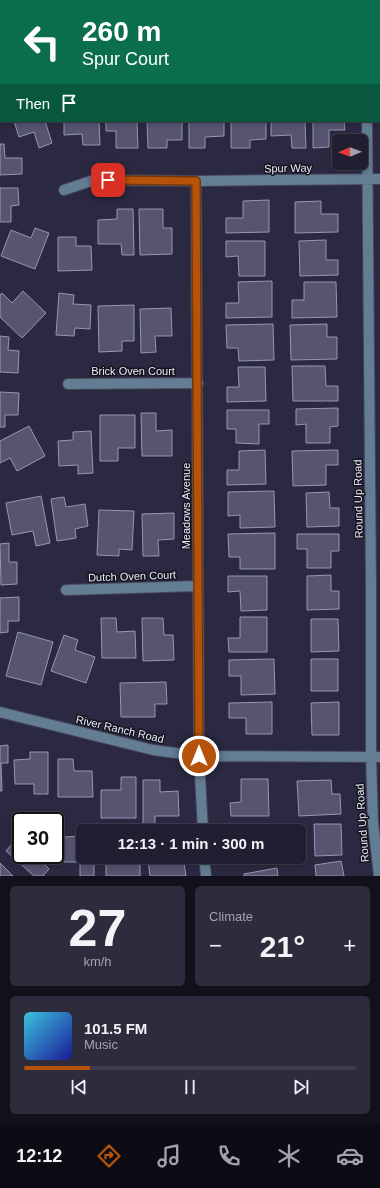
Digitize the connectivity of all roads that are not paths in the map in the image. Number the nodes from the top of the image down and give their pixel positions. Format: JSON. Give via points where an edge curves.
{"nodes":[{"id":1,"x":367,"y":122,"type":"edge"},
{"id":2,"x":367,"y":179,"type":"junction"},
{"id":3,"x":380,"y":179,"type":"edge"},
{"id":4,"x":196,"y":181,"type":"junction"},
{"id":5,"x":64,"y":190,"type":"dead end"},
{"id":6,"x":198,"y":383,"type":"junction"},
{"id":7,"x":68,"y":384,"type":"dead end"},
{"id":8,"x":198,"y":586,"type":"junction"},
{"id":9,"x":376,"y":587,"type":"edge"},
{"id":10,"x":66,"y":590,"type":"dead end"},
{"id":11,"x":0,"y":712,"type":"edge"},
{"id":12,"x":199,"y":756,"type":"junction"},
{"id":13,"x":375,"y":757,"type":"edge"},
{"id":14,"x":203,"y":824,"type":"edge"},
{"id":15,"x":205,"y":864,"type":"edge"},
{"id":16,"x":206,"y":876,"type":"edge"},
{"id":17,"x":379,"y":876,"type":"edge"}],
"edges":[{"from":1,"to":2,"type":"street","name":"Round Up Road"},
{"from":2,"to":3,"type":"street","name":"Spur Way"},
{"from":2,"to":4,"type":"street","name":"Spur Way"},
{"from":2,"to":9,"type":"street","name":"Round Up Road"},
{"from":4,"to":5,"type":"street","name":"Spur Way","via":[[94,180]]},
{"from":4,"to":6,"type":"street","name":"Meadows Avenue"},
{"from":6,"to":7,"type":"street","name":"Brick Oven Court"},
{"from":6,"to":8,"type":"street","name":"Meadows Avenue"},
{"from":8,"to":10,"type":"street","name":"Dutch Oven Court"},
{"from":8,"to":12,"type":"street","name":"Meadows Avenue"},
{"from":9,"to":13,"type":"street","name":"Round Up Road"},
{"from":11,"to":12,"type":"street","name":"River Ranch Road","via":[[153,750]]},
{"from":12,"to":13,"type":"street","name":"River Ranch Road"},
{"from":12,"to":14,"type":"street","name":"Meadows Avenue"},
{"from":13,"to":17,"type":"street","name":"Round Up Road","via":[[373,822]]},
{"from":15,"to":16,"type":"street"}]}
